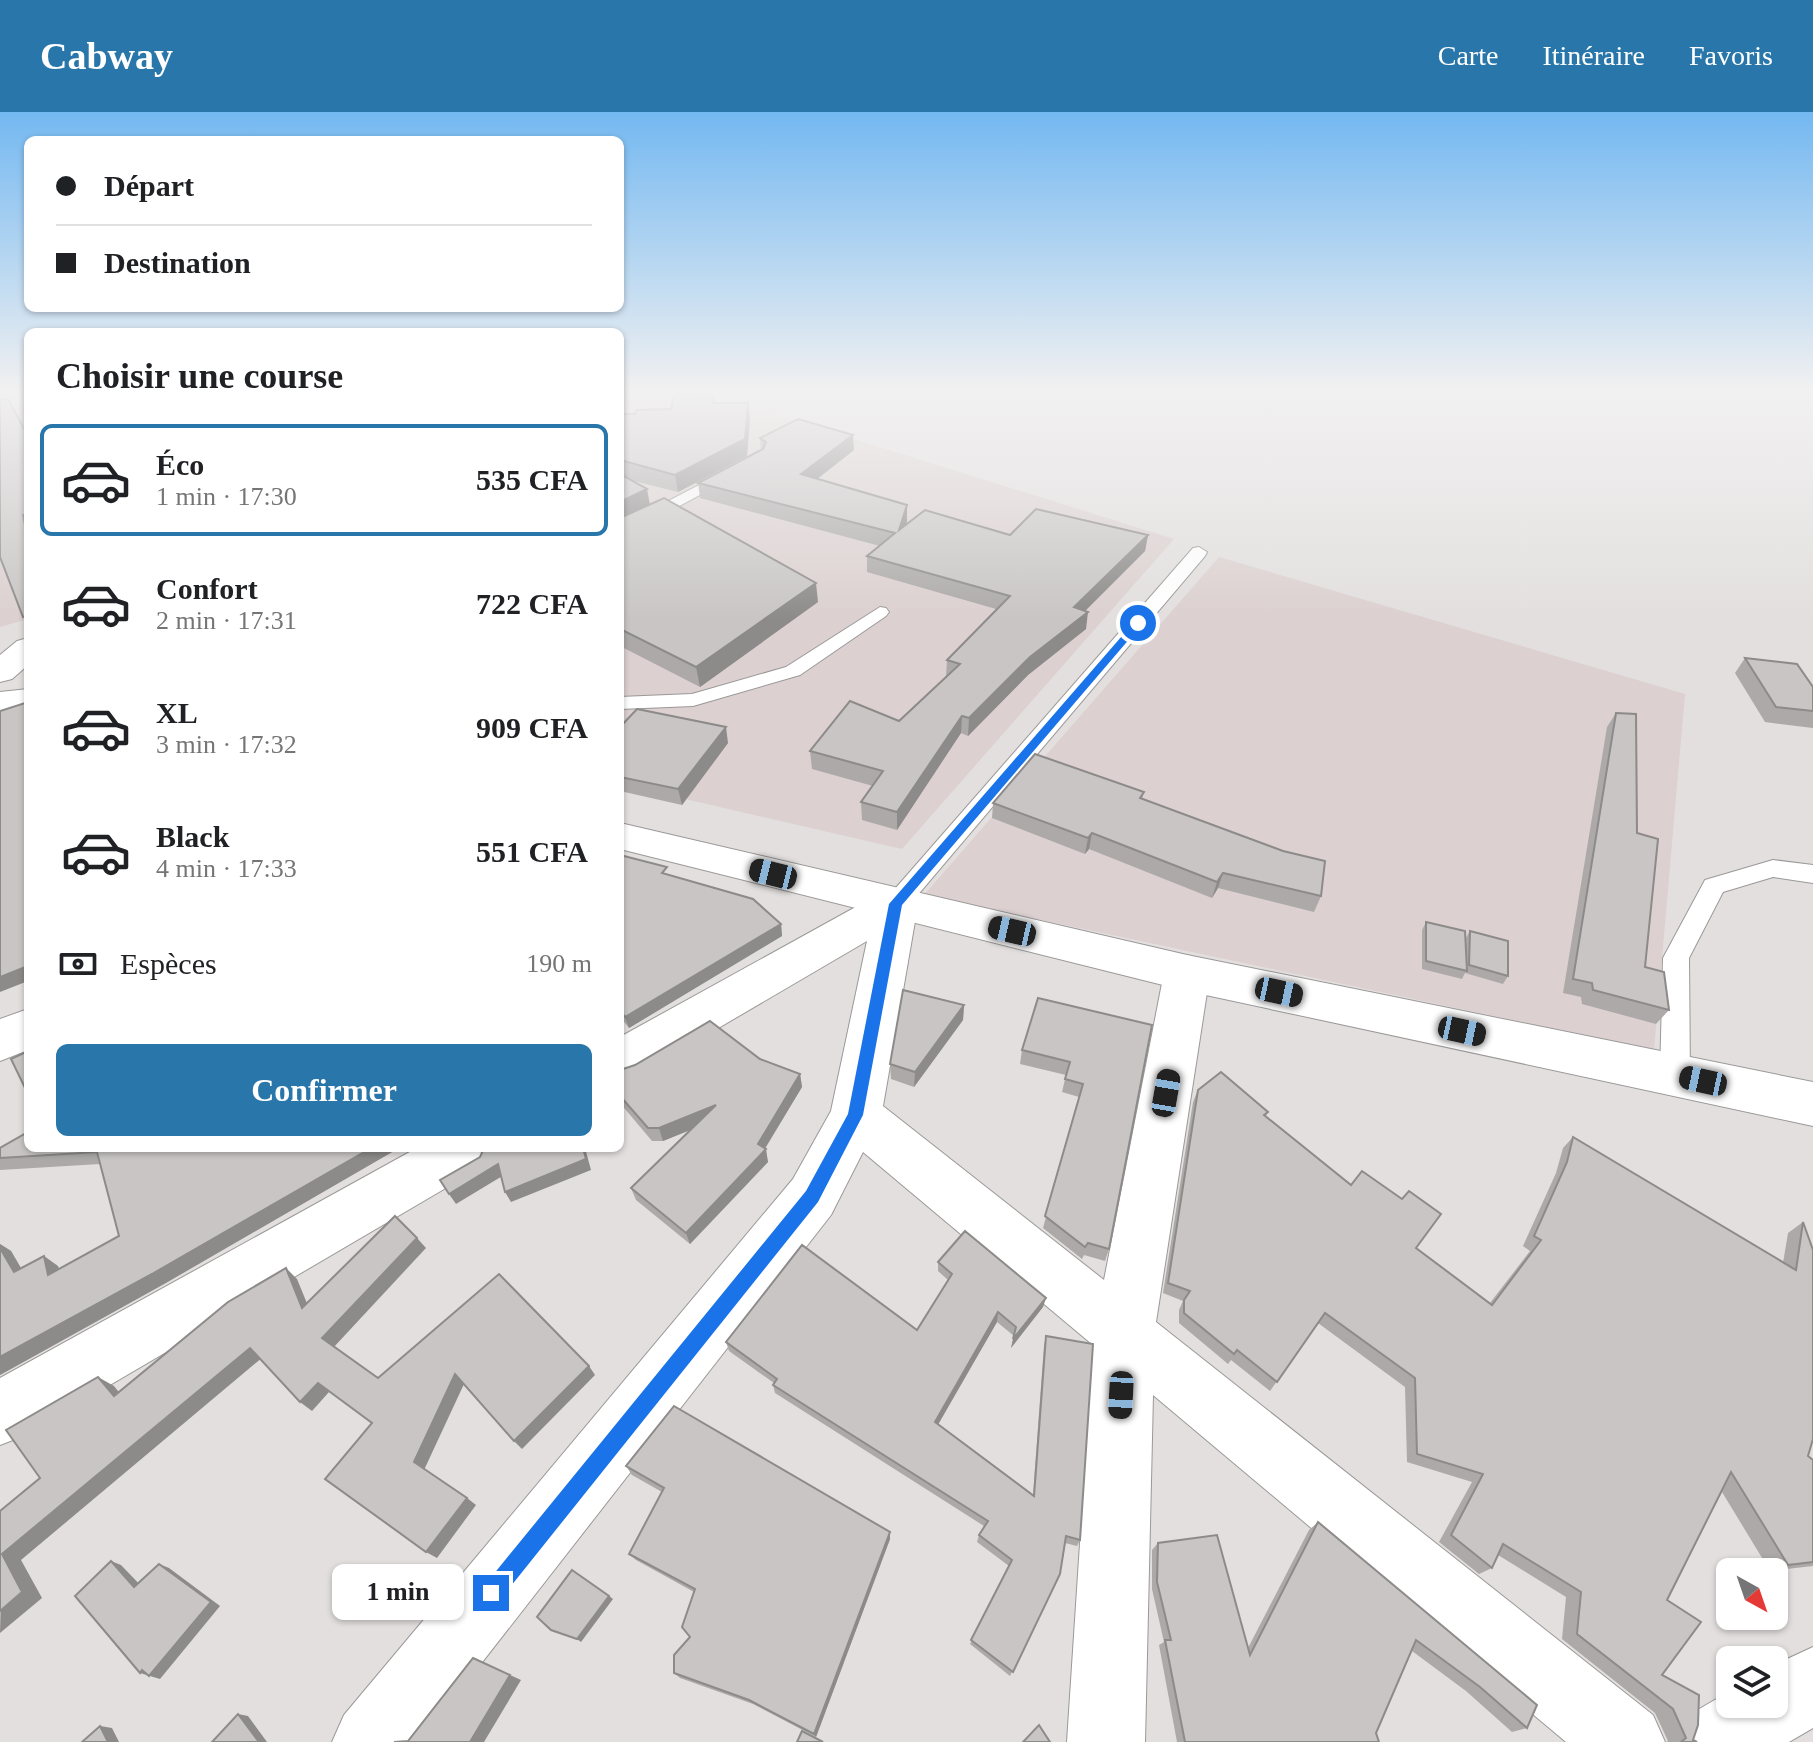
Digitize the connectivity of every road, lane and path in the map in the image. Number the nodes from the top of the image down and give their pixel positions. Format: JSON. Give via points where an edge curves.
{"nodes":[{"id":1,"x":740,"y":467,"type":"edge"},
{"id":2,"x":624,"y":531,"type":"edge"},
{"id":3,"x":1199,"y":552,"type":"dead end"},
{"id":4,"x":880,"y":612,"type":"dead end"},
{"id":5,"x":24,"y":651,"type":"edge"},
{"id":6,"x":0,"y":672,"type":"edge"},
{"id":7,"x":24,"y":699,"type":"edge"},
{"id":8,"x":0,"y":702,"type":"edge"},
{"id":9,"x":624,"y":703,"type":"edge"},
{"id":10,"x":624,"y":837,"type":"edge"},
{"id":11,"x":1813,"y":874,"type":"edge"},
{"id":12,"x":896,"y":904,"type":"junction"},
{"id":13,"x":1187,"y":973,"type":"junction"},
{"id":14,"x":24,"y":1030,"type":"edge"},
{"id":15,"x":0,"y":1041,"type":"edge"},
{"id":16,"x":624,"y":1059,"type":"edge"},
{"id":17,"x":1675,"y":1076,"type":"junction"},
{"id":18,"x":1813,"y":1104,"type":"edge"},
{"id":19,"x":856,"y":1115,"type":"junction"},
{"id":20,"x":459,"y":1152,"type":"edge"},
{"id":21,"x":1124,"y":1332,"type":"junction"},
{"id":22,"x":0,"y":1413,"type":"edge"},
{"id":23,"x":1813,"y":1685,"type":"edge"},
{"id":24,"x":371,"y":1742,"type":"edge"},
{"id":25,"x":1106,"y":1742,"type":"edge"},
{"id":26,"x":1626,"y":1742,"type":"edge"},
{"id":27,"x":1716,"y":1742,"type":"edge"}],
"edges":[{"from":1,"to":2,"type":"lane"},
{"from":3,"to":12,"type":"lane"},
{"from":4,"to":9,"type":"lane","via":[[793,671],[693,700]]},
{"from":5,"to":6,"type":"street"},
{"from":7,"to":8,"type":"street"},
{"from":10,"to":12,"type":"street"},
{"from":11,"to":17,"type":"lane","via":[[1773,868],[1714,886],[1676,958]]},
{"from":12,"to":13,"type":"street"},
{"from":12,"to":16,"type":"street"},
{"from":12,"to":19,"type":"street"},
{"from":13,"to":17,"type":"street"},
{"from":13,"to":21,"type":"street"},
{"from":14,"to":15,"type":"street"},
{"from":17,"to":18,"type":"street"},
{"from":19,"to":21,"type":"street"},
{"from":19,"to":24,"type":"street","via":[[812,1197]]},
{"from":20,"to":22,"type":"street"},
{"from":21,"to":25,"type":"street"},
{"from":21,"to":26,"type":"street"},
{"from":23,"to":27,"type":"street"}]}
